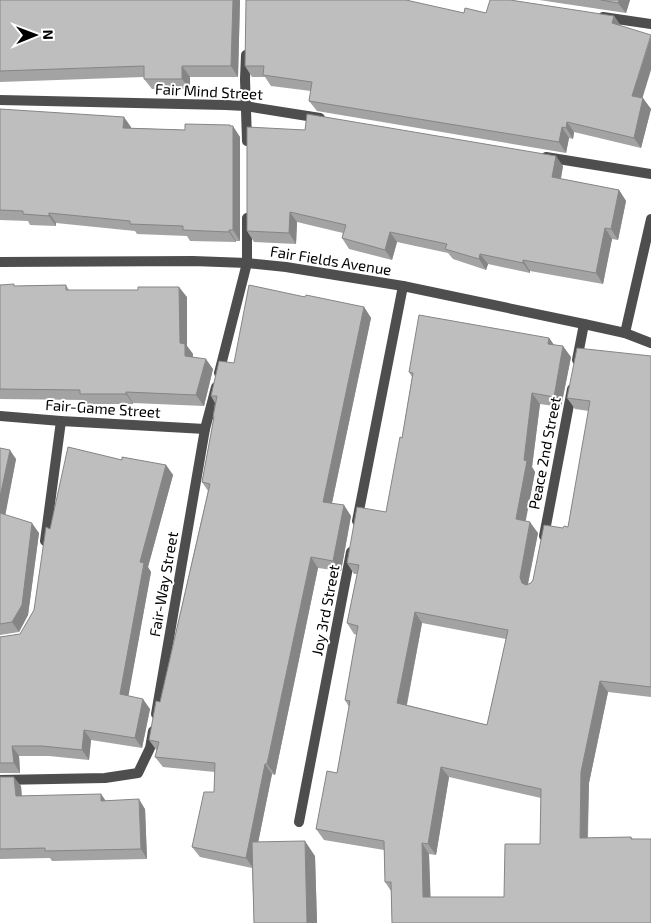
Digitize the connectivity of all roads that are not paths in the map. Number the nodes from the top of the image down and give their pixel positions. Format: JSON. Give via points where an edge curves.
{"nodes":[{"id":1,"x":592,"y":15,"type":"edge"},
{"id":2,"x":651,"y":24,"type":"edge"},
{"id":3,"x":246,"y":50,"type":"edge"},
{"id":4,"x":0,"y":100,"type":"edge"},
{"id":5,"x":245,"y":106,"type":"junction"},
{"id":6,"x":326,"y":120,"type":"edge"},
{"id":7,"x":247,"y":150,"type":"edge"},
{"id":8,"x":533,"y":154,"type":"edge"},
{"id":9,"x":651,"y":174,"type":"edge"},
{"id":10,"x":247,"y":208,"type":"edge"},
{"id":11,"x":651,"y":219,"type":"edge"},
{"id":12,"x":0,"y":262,"type":"edge"},
{"id":13,"x":246,"y":262,"type":"junction"},
{"id":14,"x":403,"y":286,"type":"junction"},
{"id":15,"x":584,"y":324,"type":"junction"},
{"id":16,"x":625,"y":333,"type":"junction"},
{"id":17,"x":651,"y":343,"type":"edge"},
{"id":18,"x":0,"y":416,"type":"edge"},
{"id":19,"x":61,"y":421,"type":"junction"},
{"id":20,"x":205,"y":429,"type":"junction"},
{"id":21,"x":44,"y":548,"type":"edge"},
{"id":22,"x":541,"y":550,"type":"edge"},
{"id":23,"x":0,"y":780,"type":"edge"},
{"id":24,"x":298,"y":822,"type":"dead end"}],
"edges":[{"from":1,"to":2,"type":"street"},
{"from":3,"to":5,"type":"street"},
{"from":4,"to":5,"type":"street","name":"Fair Mind Street"},
{"from":5,"to":6,"type":"street","name":"Fair Mind Street"},
{"from":5,"to":7,"type":"street"},
{"from":8,"to":9,"type":"street"},
{"from":10,"to":13,"type":"street","name":"Fair-Way Street"},
{"from":11,"to":16,"type":"street"},
{"from":12,"to":13,"type":"street","name":"Fair Fields Avenue"},
{"from":13,"to":14,"type":"street","name":"Fair Fields Avenue"},
{"from":13,"to":20,"type":"street","name":"Fair-Way Street"},
{"from":14,"to":15,"type":"street","name":"Fair Fields Avenue"},
{"from":14,"to":24,"type":"street","name":"Joy 3rd Street"},
{"from":15,"to":16,"type":"street","name":"Fair Fields Avenue"},
{"from":15,"to":22,"type":"street","name":"Peace 2nd Street"},
{"from":16,"to":17,"type":"street","name":"Fair Fields Avenue"},
{"from":18,"to":19,"type":"street","name":"Fair-Game Street"},
{"from":19,"to":20,"type":"street","name":"Fair-Game Street"},
{"from":19,"to":21,"type":"street"},
{"from":20,"to":23,"type":"street","name":"Fair-Way Street","via":[[150,748],[138,773],[105,778]]}]}
